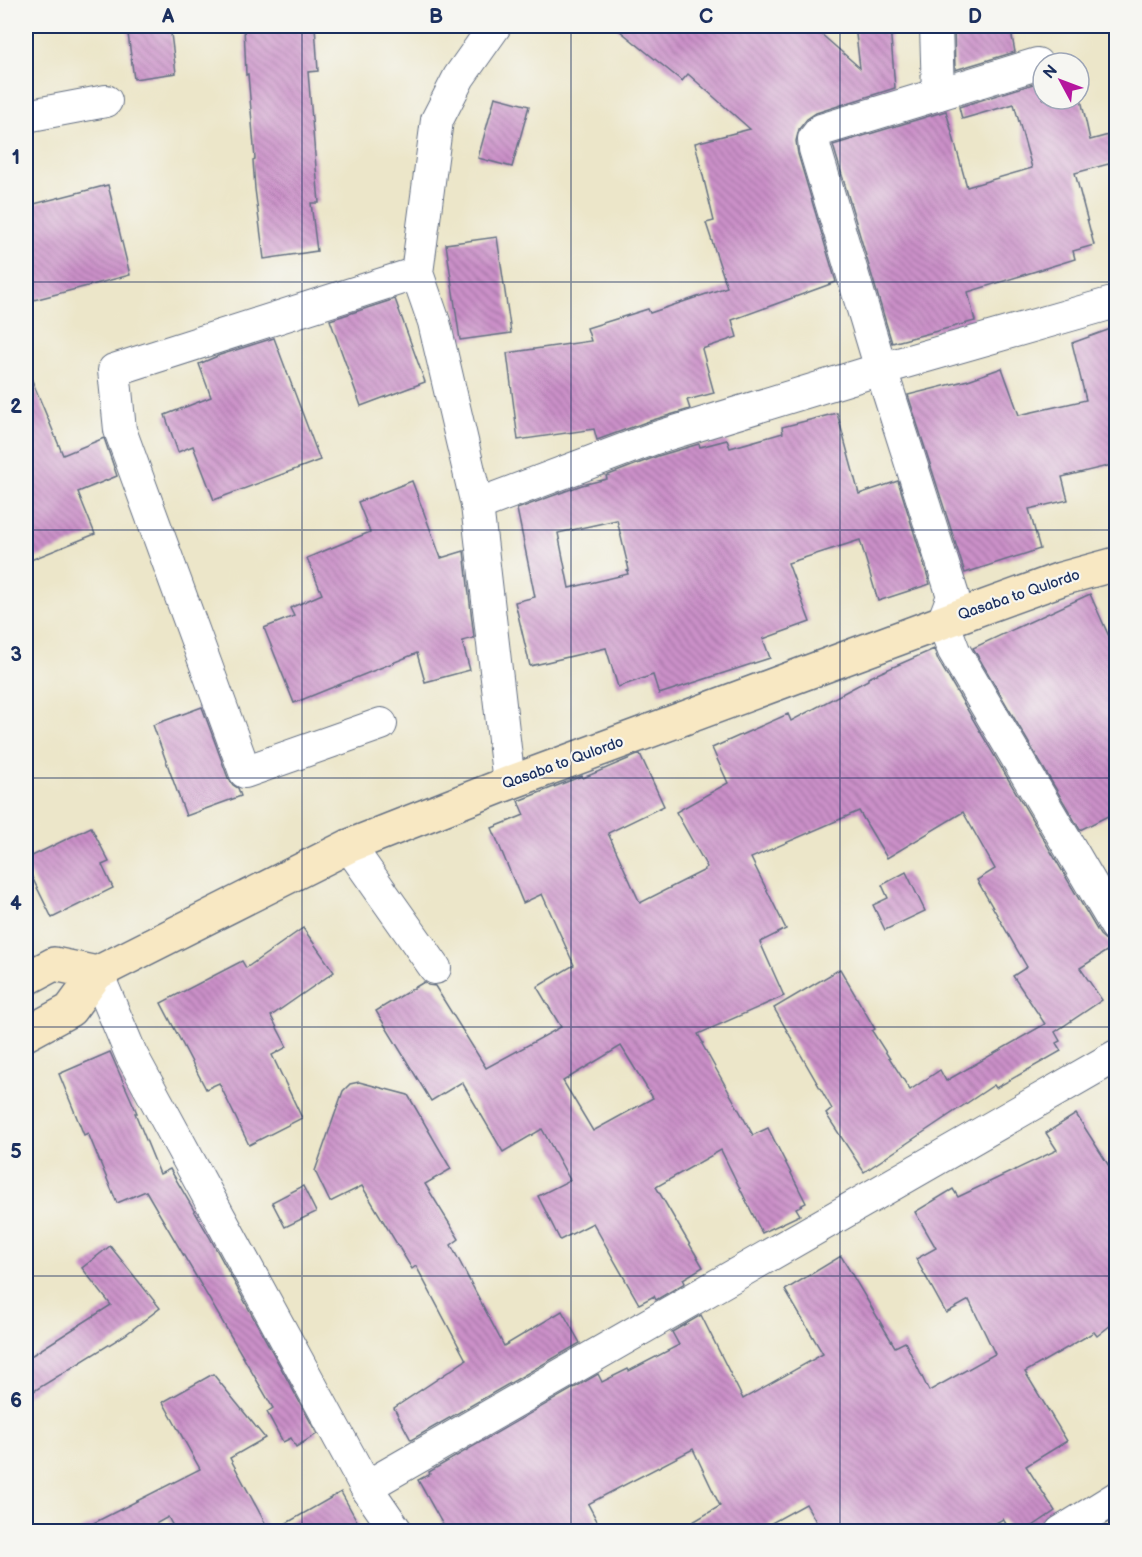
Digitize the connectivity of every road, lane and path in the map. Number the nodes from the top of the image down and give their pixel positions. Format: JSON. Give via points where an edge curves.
{"nodes":[{"id":1,"x":495,"y":26,"type":"edge"},
{"id":2,"x":936,"y":26,"type":"edge"},
{"id":3,"x":1031,"y":66,"type":"edge"},
{"id":4,"x":938,"y":94,"type":"junction"},
{"id":5,"x":106,"y":101,"type":"dead end"},
{"id":6,"x":26,"y":116,"type":"edge"},
{"id":7,"x":417,"y":273,"type":"junction"},
{"id":8,"x":1116,"y":302,"type":"edge"},
{"id":9,"x":880,"y":369,"type":"junction"},
{"id":10,"x":477,"y":505,"type":"junction"},
{"id":11,"x":1116,"y":564,"type":"edge"},
{"id":12,"x":943,"y":622,"type":"junction"},
{"id":13,"x":381,"y":724,"type":"dead end"},
{"id":14,"x":509,"y":783,"type":"junction"},
{"id":15,"x":349,"y":846,"type":"junction"},
{"id":16,"x":1116,"y":926,"type":"edge"},
{"id":17,"x":435,"y":968,"type":"dead end"},
{"id":18,"x":97,"y":973,"type":"junction"},
{"id":19,"x":26,"y":979,"type":"edge"},
{"id":20,"x":26,"y":1034,"type":"edge"},
{"id":21,"x":1116,"y":1056,"type":"edge"},
{"id":22,"x":366,"y":1487,"type":"junction"},
{"id":23,"x":1116,"y":1498,"type":"edge"},
{"id":24,"x":397,"y":1532,"type":"edge"},
{"id":25,"x":1061,"y":1532,"type":"edge"}],
"edges":[{"from":1,"to":7,"type":"street","via":[[459,77],[437,120]]},
{"from":2,"to":4,"type":"street"},
{"from":3,"to":4,"type":"street"},
{"from":4,"to":9,"type":"street","via":[[821,130],[814,139]]},
{"from":5,"to":6,"type":"street"},
{"from":7,"to":10,"type":"street","via":[[434,322]]},
{"from":7,"to":13,"type":"street","via":[[114,370],[120,430],[245,772]]},
{"from":8,"to":9,"type":"street"},
{"from":9,"to":10,"type":"street","via":[[652,439]]},
{"from":9,"to":12,"type":"street","via":[[953,596]]},
{"from":10,"to":14,"type":"street"},
{"from":11,"to":12,"type":"street","name":"Qasaba to Qulordo","via":[[1061,579]]},
{"from":12,"to":14,"type":"street","name":"Qasaba to Qulordo"},
{"from":12,"to":16,"type":"street","via":[[954,651]]},
{"from":14,"to":15,"type":"street","name":"Qasaba to Qulordo"},
{"from":15,"to":17,"type":"street"},
{"from":15,"to":18,"type":"street","name":"Qasaba to Qulordo"},
{"from":18,"to":19,"type":"street","via":[[54,964]]},
{"from":18,"to":20,"type":"street","via":[[70,1010]]},
{"from":18,"to":22,"type":"street","via":[[130,1054]]},
{"from":21,"to":22,"type":"street"},
{"from":22,"to":24,"type":"street"},
{"from":23,"to":25,"type":"street"}]}
